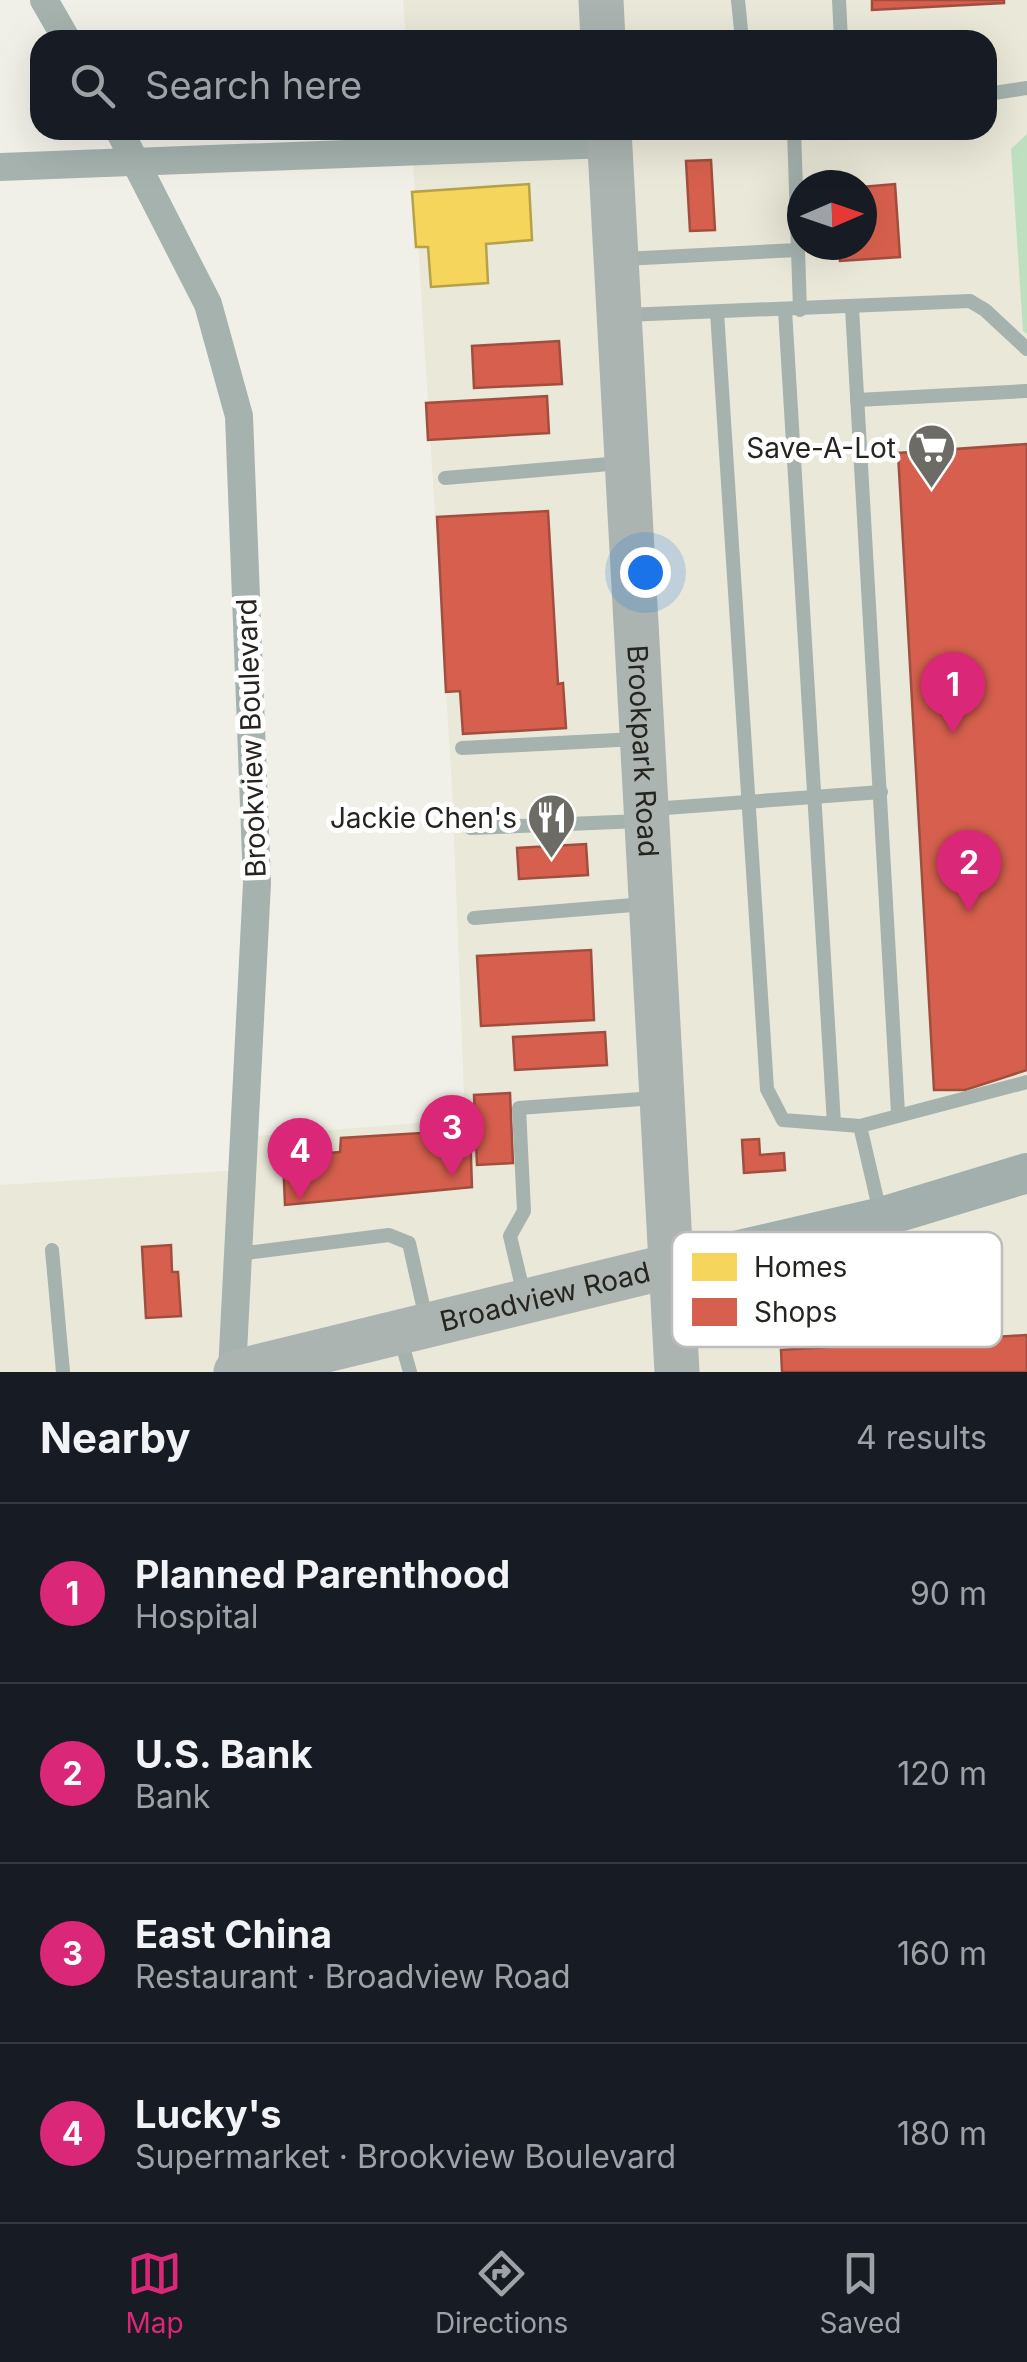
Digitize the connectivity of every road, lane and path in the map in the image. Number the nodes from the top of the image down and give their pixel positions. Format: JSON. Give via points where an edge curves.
{"nodes":[{"id":1,"x":44,"y":0,"type":"edge"},
{"id":2,"x":600,"y":0,"type":"edge"},
{"id":3,"x":738,"y":0,"type":"edge"},
{"id":4,"x":839,"y":0,"type":"edge"},
{"id":5,"x":61,"y":30,"type":"edge"},
{"id":6,"x":602,"y":30,"type":"edge"},
{"id":7,"x":741,"y":30,"type":"edge"},
{"id":8,"x":840,"y":30,"type":"edge"},
{"id":9,"x":1027,"y":88,"type":"edge"},
{"id":10,"x":997,"y":92,"type":"edge"},
{"id":11,"x":125,"y":140,"type":"edge"},
{"id":12,"x":547,"y":140,"type":"edge"},
{"id":13,"x":609,"y":140,"type":"edge"},
{"id":14,"x":794,"y":140,"type":"edge"},
{"id":15,"x":136,"y":160,"type":"junction"},
{"id":16,"x":0,"y":167,"type":"edge"},
{"id":17,"x":795,"y":170,"type":"edge"},
{"id":18,"x":787,"y":251,"type":"edge"},
{"id":19,"x":616,"y":259,"type":"junction"},
{"id":20,"x":797,"y":260,"type":"edge"},
{"id":21,"x":852,"y":308,"type":"junction"},
{"id":22,"x":792,"y":310,"type":"junction"},
{"id":23,"x":717,"y":312,"type":"junction"},
{"id":24,"x":619,"y":315,"type":"junction"},
{"id":25,"x":1027,"y":350,"type":"edge"},
{"id":26,"x":1027,"y":391,"type":"edge"},
{"id":27,"x":858,"y":400,"type":"junction"},
{"id":28,"x":627,"y":463,"type":"junction"},
{"id":29,"x":445,"y":478,"type":"dead end"},
{"id":30,"x":642,"y":739,"type":"junction"},
{"id":31,"x":462,"y":748,"type":"dead end"},
{"id":32,"x":881,"y":792,"type":"junction"},
{"id":33,"x":814,"y":797,"type":"junction"},
{"id":34,"x":749,"y":802,"type":"junction"},
{"id":35,"x":646,"y":815,"type":"junction"},
{"id":36,"x":471,"y":828,"type":"dead end"},
{"id":37,"x":651,"y":904,"type":"junction"},
{"id":38,"x":474,"y":918,"type":"dead end"},
{"id":39,"x":1027,"y":1082,"type":"edge"},
{"id":40,"x":661,"y":1098,"type":"junction"},
{"id":41,"x":898,"y":1113,"type":"junction"},
{"id":42,"x":834,"y":1124,"type":"junction"},
{"id":43,"x":860,"y":1126,"type":"junction"},
{"id":44,"x":1027,"y":1174,"type":"edge"},
{"id":45,"x":882,"y":1217,"type":"junction"},
{"id":46,"x":817,"y":1232,"type":"edge"},
{"id":47,"x":52,"y":1250,"type":"dead end"},
{"id":48,"x":238,"y":1254,"type":"junction"},
{"id":49,"x":670,"y":1266,"type":"junction"},
{"id":50,"x":672,"y":1296,"type":"edge"},
{"id":51,"x":525,"y":1300,"type":"junction"},
{"id":52,"x":412,"y":1343,"type":"edge"},
{"id":53,"x":675,"y":1347,"type":"edge"},
{"id":54,"x":63,"y":1372,"type":"edge"},
{"id":55,"x":234,"y":1372,"type":"edge"},
{"id":56,"x":677,"y":1372,"type":"edge"}],
"edges":[{"from":1,"to":5,"type":"street"},
{"from":2,"to":6,"type":"main road"},
{"from":3,"to":7,"type":"lane"},
{"from":4,"to":8,"type":"lane"},
{"from":9,"to":10,"type":"lane"},
{"from":11,"to":15,"type":"street","name":"Brookview Boulevard"},
{"from":12,"to":15,"type":"street"},
{"from":13,"to":19,"type":"main road","name":"Brookpark Road"},
{"from":14,"to":17,"type":"lane"},
{"from":15,"to":16,"type":"street"},
{"from":15,"to":48,"type":"street","name":"Brookview Boulevard","via":[[208,304],[239,416],[257,883]]},
{"from":18,"to":19,"type":"lane"},
{"from":19,"to":24,"type":"main road","name":"Brookpark Road"},
{"from":20,"to":22,"type":"lane"},
{"from":21,"to":22,"type":"lane"},
{"from":21,"to":25,"type":"lane","via":[[970,301]]},
{"from":21,"to":27,"type":"lane"},
{"from":22,"to":23,"type":"lane"},
{"from":22,"to":33,"type":"lane"},
{"from":23,"to":24,"type":"lane"},
{"from":23,"to":34,"type":"lane"},
{"from":24,"to":28,"type":"main road","name":"Brookpark Road"},
{"from":26,"to":27,"type":"lane"},
{"from":27,"to":32,"type":"lane"},
{"from":28,"to":29,"type":"lane"},
{"from":28,"to":30,"type":"main road","name":"Brookpark Road"},
{"from":30,"to":31,"type":"lane"},
{"from":30,"to":35,"type":"main road","name":"Brookpark Road"},
{"from":32,"to":33,"type":"lane"},
{"from":32,"to":41,"type":"lane"},
{"from":33,"to":34,"type":"lane"},
{"from":33,"to":42,"type":"lane"},
{"from":34,"to":35,"type":"lane"},
{"from":34,"to":42,"type":"lane","via":[[766,1089],[782,1120]]},
{"from":35,"to":36,"type":"lane"},
{"from":35,"to":37,"type":"main road","name":"Brookpark Road"},
{"from":37,"to":38,"type":"lane"},
{"from":37,"to":40,"type":"main road","name":"Brookpark Road"},
{"from":39,"to":41,"type":"lane"},
{"from":40,"to":49,"type":"main road","name":"Brookpark Road"},
{"from":40,"to":51,"type":"lane","via":[[519,1108],[524,1211],[510,1236]]},
{"from":41,"to":43,"type":"lane"},
{"from":42,"to":43,"type":"lane"},
{"from":43,"to":45,"type":"lane"},
{"from":44,"to":45,"type":"main road","name":"Broadview Road"},
{"from":45,"to":46,"type":"main road","name":"Broadview Road"},
{"from":47,"to":54,"type":"lane"},
{"from":48,"to":52,"type":"lane","via":[[400,1237],[409,1243]]},
{"from":48,"to":55,"type":"street","name":"Brookview Boulevard"},
{"from":49,"to":50,"type":"main road","name":"Brookpark Road"},
{"from":49,"to":51,"type":"main road","name":"Broadview Road"},
{"from":51,"to":52,"type":"main road","name":"Broadview Road"},
{"from":52,"to":55,"type":"main road","name":"Broadview Road"},
{"from":53,"to":56,"type":"main road","name":"Brookpark Road"}]}
